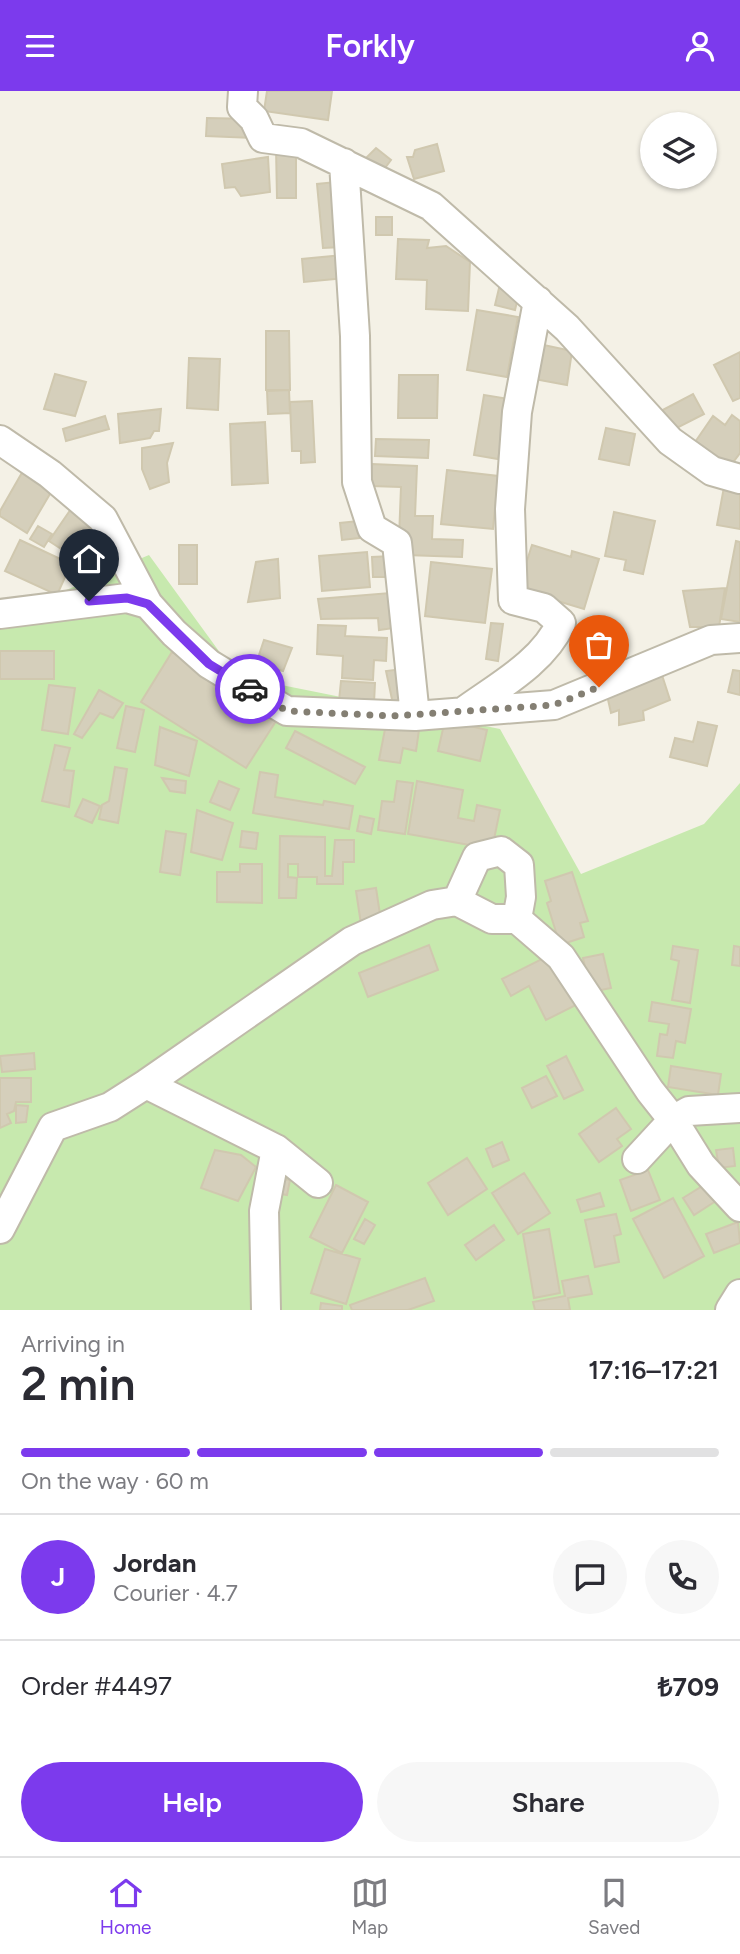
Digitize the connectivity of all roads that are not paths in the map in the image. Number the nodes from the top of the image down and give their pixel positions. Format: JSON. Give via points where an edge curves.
{"nodes":[{"id":1,"x":243,"y":91,"type":"edge"},
{"id":2,"x":344,"y":163,"type":"junction"},
{"id":3,"x":538,"y":301,"type":"junction"},
{"id":4,"x":0,"y":440,"type":"edge"},
{"id":5,"x":740,"y":479,"type":"edge"},
{"id":6,"x":148,"y":604,"type":"junction"},
{"id":7,"x":0,"y":614,"type":"edge"},
{"id":8,"x":740,"y":638,"type":"edge"},
{"id":9,"x":462,"y":712,"type":"junction"},
{"id":10,"x":415,"y":716,"type":"junction"},
{"id":11,"x":457,"y":901,"type":"junction"},
{"id":12,"x":517,"y":919,"type":"junction"},
{"id":13,"x":146,"y":1084,"type":"junction"},
{"id":14,"x":740,"y":1108,"type":"edge"},
{"id":15,"x":673,"y":1120,"type":"junction"},
{"id":16,"x":276,"y":1149,"type":"junction"},
{"id":17,"x":637,"y":1159,"type":"dead end"},
{"id":18,"x":318,"y":1183,"type":"dead end"},
{"id":19,"x":740,"y":1207,"type":"edge"},
{"id":20,"x":0,"y":1230,"type":"edge"},
{"id":21,"x":740,"y":1294,"type":"edge"},
{"id":22,"x":266,"y":1310,"type":"edge"},
{"id":23,"x":730,"y":1310,"type":"edge"}],
"edges":[{"from":1,"to":2,"type":"street","via":[[243,107],[263,138],[301,143]]},
{"from":2,"to":3,"type":"street","via":[[431,206]]},
{"from":2,"to":10,"type":"street","via":[[355,336],[357,482],[372,528],[397,543]]},
{"from":3,"to":5,"type":"street","via":[[670,441],[712,471]]},
{"from":3,"to":9,"type":"street","via":[[517,412],[510,509],[513,600],[544,608],[561,623],[554,639],[530,663]]},
{"from":4,"to":6,"type":"street","via":[[103,519]]},
{"from":6,"to":7,"type":"street","via":[[127,598]]},
{"from":6,"to":10,"type":"street","via":[[209,664],[287,711]]},
{"from":8,"to":9,"type":"street","via":[[711,641],[554,705]]},
{"from":9,"to":10,"type":"street"},
{"from":11,"to":12,"type":"street","via":[[492,919]]},
{"from":11,"to":12,"type":"street","via":[[477,857],[501,851],[519,865]]},
{"from":11,"to":13,"type":"street","via":[[432,905],[352,941]]},
{"from":12,"to":15,"type":"street","via":[[561,957]]},
{"from":13,"to":16,"type":"street"},
{"from":13,"to":20,"type":"street","via":[[110,1107],[53,1127]]},
{"from":14,"to":15,"type":"street","via":[[690,1111]]},
{"from":15,"to":17,"type":"street"},
{"from":15,"to":19,"type":"street","via":[[701,1165]]},
{"from":16,"to":18,"type":"street"},
{"from":16,"to":22,"type":"street","via":[[264,1211]]},
{"from":21,"to":23,"type":"street"}]}
